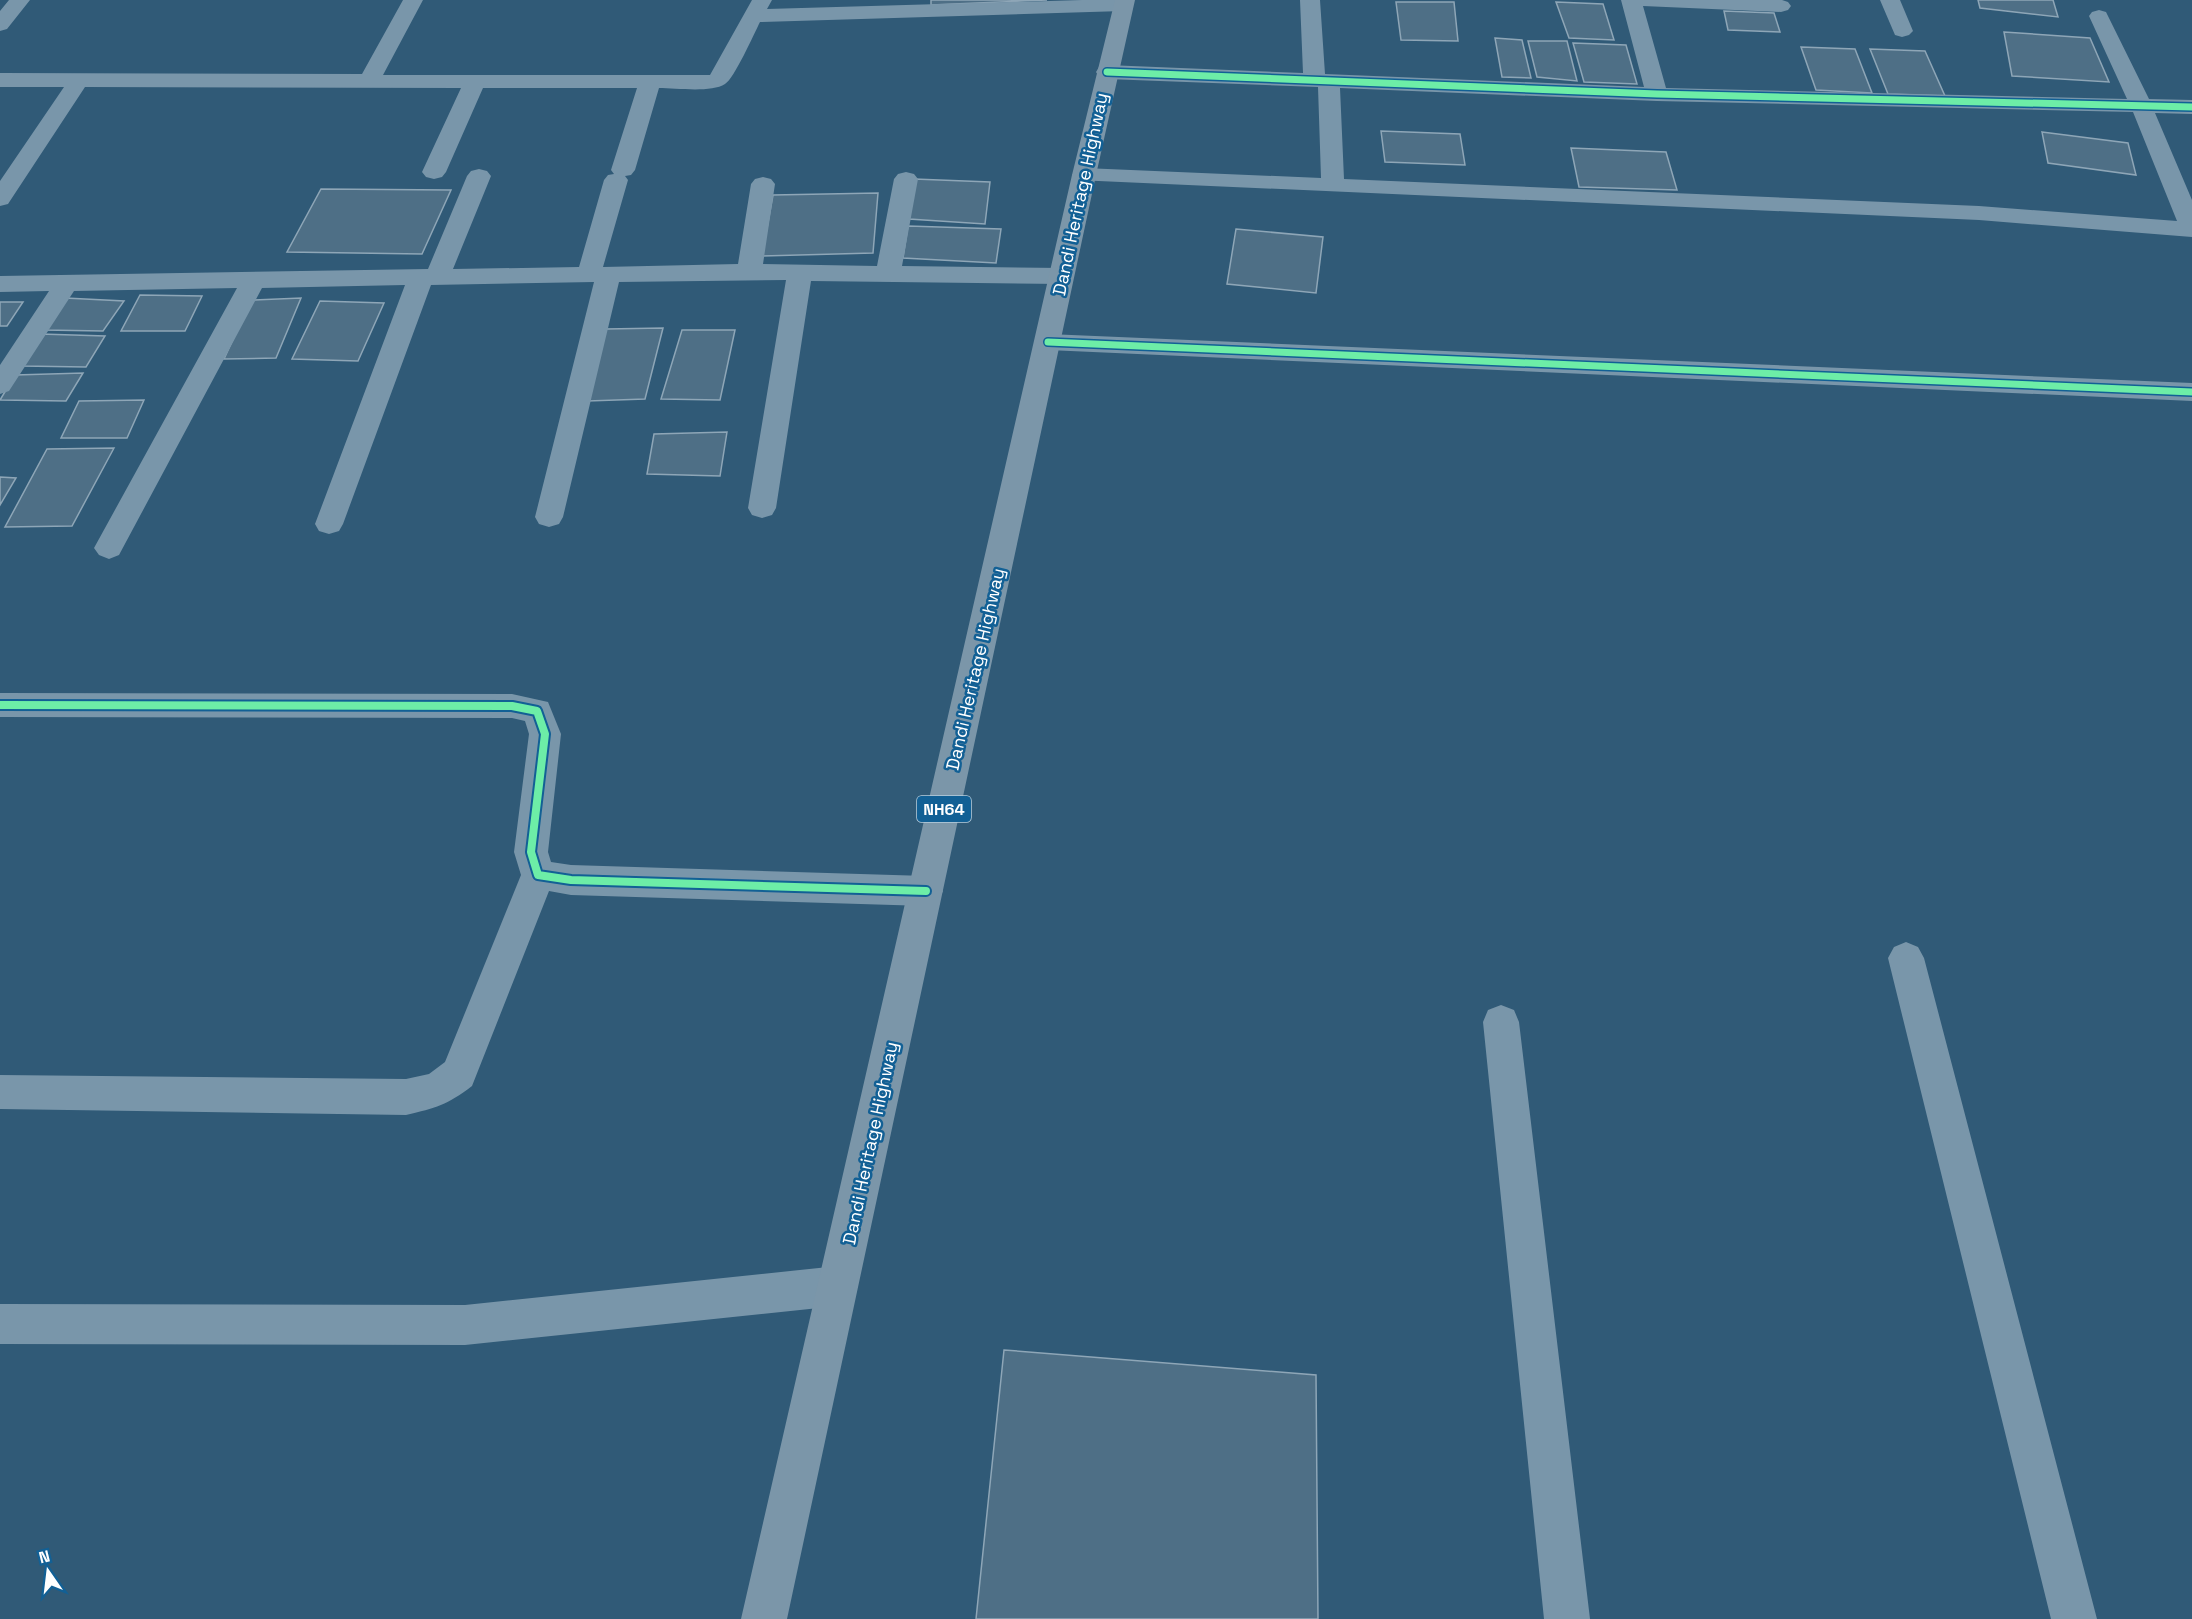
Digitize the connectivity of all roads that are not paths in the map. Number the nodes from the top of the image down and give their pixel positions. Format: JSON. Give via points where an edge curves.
{"nodes":[{"id":1,"x":20,"y":0,"type":"edge"},
{"id":2,"x":413,"y":0,"type":"edge"},
{"id":3,"x":1310,"y":0,"type":"edge"},
{"id":4,"x":1631,"y":0,"type":"edge"},
{"id":5,"x":1641,"y":0,"type":"edge"},
{"id":6,"x":1890,"y":0,"type":"edge"},
{"id":7,"x":1730,"y":2,"type":"edge"},
{"id":8,"x":1124,"y":3,"type":"edge"},
{"id":9,"x":1781,"y":6,"type":"dead end"},
{"id":10,"x":758,"y":8,"type":"edge"},
{"id":11,"x":2099,"y":16,"type":"dead end"},
{"id":12,"x":0,"y":25,"type":"edge"},
{"id":13,"x":1902,"y":31,"type":"dead end"},
{"id":14,"x":1107,"y":72,"type":"junction"},
{"id":15,"x":0,"y":80,"type":"edge"},
{"id":16,"x":79,"y":80,"type":"junction"},
{"id":17,"x":369,"y":81,"type":"junction"},
{"id":18,"x":1322,"y":81,"type":"junction"},
{"id":19,"x":476,"y":82,"type":"junction"},
{"id":20,"x":650,"y":82,"type":"junction"},
{"id":21,"x":1658,"y":94,"type":"junction"},
{"id":22,"x":2141,"y":105,"type":"junction"},
{"id":23,"x":2192,"y":107,"type":"edge"},
{"id":24,"x":434,"y":172,"type":"dead end"},
{"id":25,"x":1084,"y":175,"type":"junction"},
{"id":26,"x":479,"y":176,"type":"dead end"},
{"id":27,"x":906,"y":179,"type":"dead end"},
{"id":28,"x":763,"y":184,"type":"dead end"},
{"id":29,"x":1333,"y":185,"type":"junction"},
{"id":30,"x":0,"y":199,"type":"edge"},
{"id":31,"x":2192,"y":230,"type":"edge"},
{"id":32,"x":748,"y":272,"type":"junction"},
{"id":33,"x":800,"y":272,"type":"junction"},
{"id":34,"x":599,"y":274,"type":"junction"},
{"id":35,"x":888,"y":274,"type":"junction"},
{"id":36,"x":429,"y":276,"type":"junction"},
{"id":37,"x":1062,"y":276,"type":"junction"},
{"id":38,"x":254,"y":279,"type":"junction"},
{"id":39,"x":67,"y":282,"type":"junction"},
{"id":40,"x":0,"y":284,"type":"edge"},
{"id":41,"x":1048,"y":342,"type":"junction"},
{"id":42,"x":0,"y":385,"type":"edge"},
{"id":43,"x":2192,"y":392,"type":"edge"},
{"id":44,"x":762,"y":508,"type":"dead end"},
{"id":45,"x":549,"y":518,"type":"dead end"},
{"id":46,"x":329,"y":524,"type":"dead end"},
{"id":47,"x":110,"y":548,"type":"dead end"},
{"id":48,"x":0,"y":705,"type":"edge"},
{"id":49,"x":538,"y":874,"type":"junction"},
{"id":50,"x":926,"y":891,"type":"junction"},
{"id":51,"x":1906,"y":958,"type":"dead end"},
{"id":52,"x":1501,"y":1022,"type":"dead end"},
{"id":53,"x":0,"y":1092,"type":"edge"},
{"id":54,"x":838,"y":1286,"type":"junction"},
{"id":55,"x":0,"y":1324,"type":"edge"},
{"id":56,"x":764,"y":1619,"type":"edge"},
{"id":57,"x":1568,"y":1619,"type":"edge"},
{"id":58,"x":2074,"y":1619,"type":"edge"}],
"edges":[{"from":1,"to":12,"type":"street"},
{"from":2,"to":17,"type":"street"},
{"from":3,"to":18,"type":"street"},
{"from":4,"to":21,"type":"street"},
{"from":5,"to":7,"type":"street"},
{"from":6,"to":13,"type":"street"},
{"from":7,"to":9,"type":"street"},
{"from":8,"to":10,"type":"street"},
{"from":8,"to":14,"type":"highway","name":"Dandi Heritage Highway","number":"NH64"},
{"from":10,"to":20,"type":"street","via":[[717,80]]},
{"from":11,"to":22,"type":"street"},
{"from":14,"to":18,"type":"street"},
{"from":14,"to":25,"type":"highway","name":"Dandi Heritage Highway","number":"NH64"},
{"from":15,"to":16,"type":"street"},
{"from":16,"to":17,"type":"street"},
{"from":16,"to":30,"type":"street"},
{"from":17,"to":19,"type":"street"},
{"from":18,"to":21,"type":"street"},
{"from":18,"to":29,"type":"street"},
{"from":19,"to":20,"type":"street"},
{"from":19,"to":24,"type":"street"},
{"from":20,"to":34,"type":"street","via":[[619,175]]},
{"from":21,"to":22,"type":"street"},
{"from":22,"to":23,"type":"street"},
{"from":22,"to":31,"type":"street"},
{"from":25,"to":29,"type":"street"},
{"from":25,"to":37,"type":"highway","name":"Dandi Heritage Highway","number":"NH64"},
{"from":26,"to":36,"type":"street"},
{"from":27,"to":35,"type":"street"},
{"from":28,"to":32,"type":"street"},
{"from":29,"to":31,"type":"street","via":[[1979,213]]},
{"from":32,"to":33,"type":"street"},
{"from":32,"to":34,"type":"street"},
{"from":33,"to":35,"type":"street"},
{"from":33,"to":44,"type":"street"},
{"from":34,"to":36,"type":"street"},
{"from":34,"to":45,"type":"street"},
{"from":35,"to":37,"type":"street"},
{"from":36,"to":38,"type":"street"},
{"from":36,"to":46,"type":"street"},
{"from":37,"to":41,"type":"highway","name":"Dandi Heritage Highway","number":"NH64"},
{"from":38,"to":39,"type":"street"},
{"from":38,"to":47,"type":"street"},
{"from":39,"to":40,"type":"street"},
{"from":39,"to":42,"type":"street"},
{"from":41,"to":43,"type":"street"},
{"from":41,"to":50,"type":"highway","name":"Dandi Heritage Highway","number":"NH64"},
{"from":48,"to":49,"type":"street","via":[[501,705],[537,711],[545,734],[531,852]]},
{"from":49,"to":50,"type":"street","via":[[571,880]]},
{"from":49,"to":53,"type":"street","via":[[459,1074],[438,1090],[406,1097]]},
{"from":50,"to":54,"type":"highway","name":"Dandi Heritage Highway","number":"NH64"},
{"from":51,"to":58,"type":"street"},
{"from":52,"to":57,"type":"street"},
{"from":54,"to":55,"type":"street","via":[[465,1325]]},
{"from":54,"to":56,"type":"highway","name":"Dandi Heritage Highway","number":"NH64"}]}
